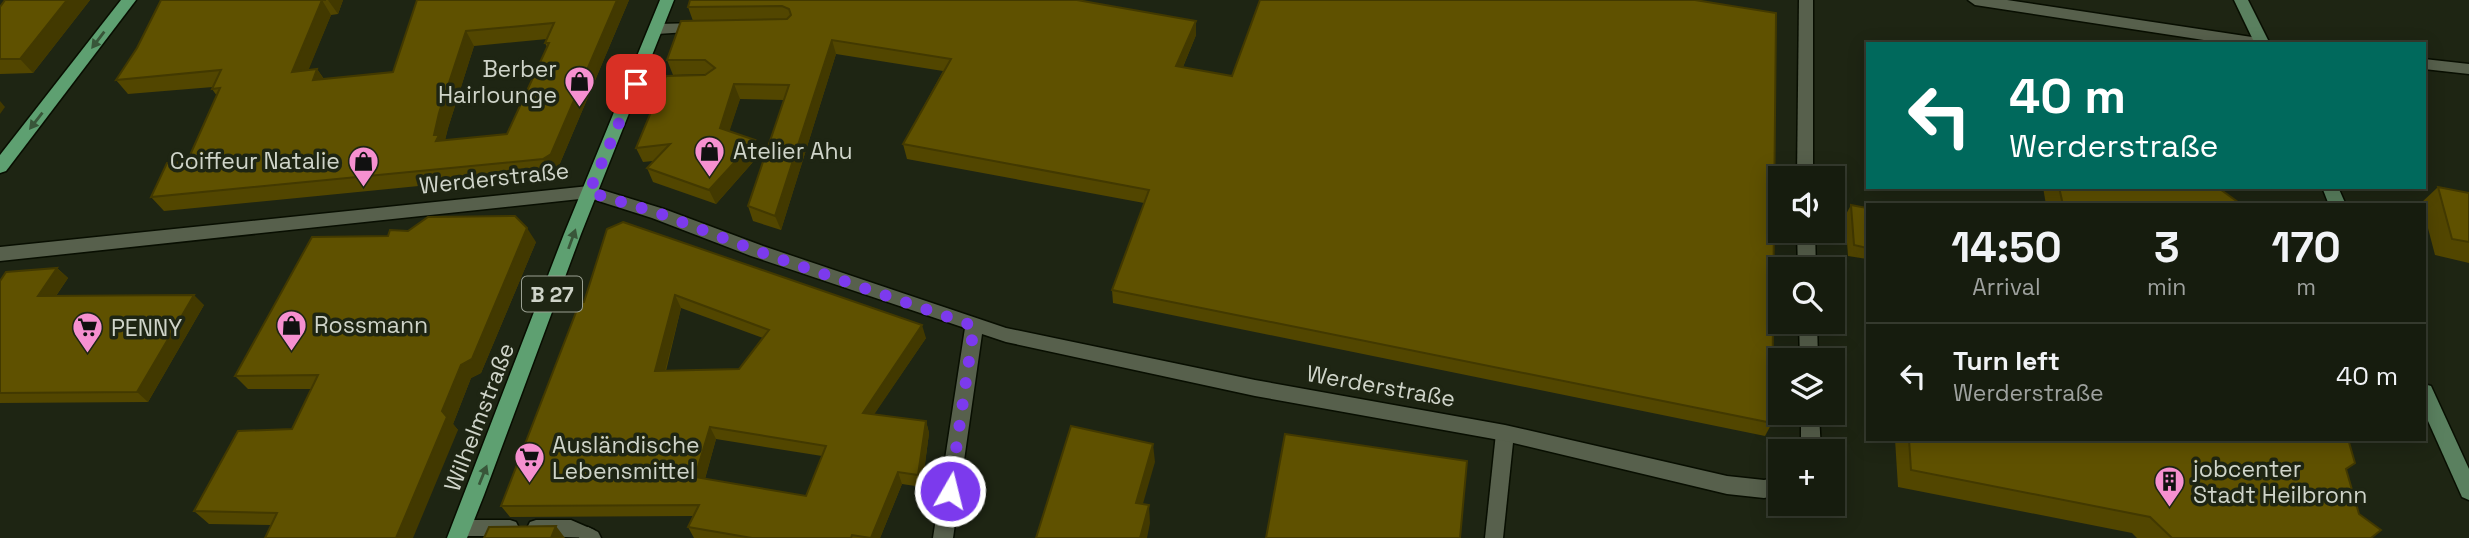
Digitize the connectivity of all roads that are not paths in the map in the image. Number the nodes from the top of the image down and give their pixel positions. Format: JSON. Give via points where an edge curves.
{"nodes":[{"id":1,"x":129,"y":0,"type":"edge"},
{"id":2,"x":667,"y":0,"type":"edge"},
{"id":3,"x":1806,"y":0,"type":"edge"},
{"id":4,"x":1975,"y":0,"type":"edge"},
{"id":5,"x":2242,"y":0,"type":"edge"},
{"id":6,"x":709,"y":28,"type":"edge"},
{"id":7,"x":657,"y":29,"type":"junction"},
{"id":8,"x":2251,"y":42,"type":"edge"},
{"id":9,"x":2263,"y":42,"type":"edge"},
{"id":10,"x":2426,"y":64,"type":"edge"},
{"id":11,"x":2469,"y":69,"type":"edge"},
{"id":12,"x":698,"y":82,"type":"edge"},
{"id":13,"x":636,"y":84,"type":"junction"},
{"id":14,"x":1805,"y":166,"type":"edge"},
{"id":15,"x":0,"y":167,"type":"edge"},
{"id":16,"x":589,"y":192,"type":"junction"},
{"id":17,"x":0,"y":254,"type":"edge"},
{"id":18,"x":974,"y":326,"type":"junction"},
{"id":19,"x":2426,"y":396,"type":"edge"},
{"id":20,"x":1505,"y":433,"type":"junction"},
{"id":21,"x":1768,"y":488,"type":"edge"},
{"id":22,"x":2469,"y":491,"type":"edge"},
{"id":23,"x":460,"y":533,"type":"edge"},
{"id":24,"x":589,"y":537,"type":"edge"},
{"id":25,"x":943,"y":538,"type":"edge"},
{"id":26,"x":1494,"y":538,"type":"edge"}],
"edges":[{"from":1,"to":15,"type":"main road","one_way":true},
{"from":2,"to":7,"type":"main road","name":"Wilhelmstraße"},
{"from":3,"to":14,"type":"street"},
{"from":4,"to":8,"type":"street"},
{"from":5,"to":9,"type":"street"},
{"from":6,"to":7,"type":"lane"},
{"from":7,"to":13,"type":"main road","name":"Wilhelmstraße","number":"B 27"},
{"from":10,"to":11,"type":"street"},
{"from":12,"to":13,"type":"lane"},
{"from":13,"to":16,"type":"main road","name":"Wilhelmstraße","number":"B 27"},
{"from":16,"to":17,"type":"street","name":"Werderstraße"},
{"from":16,"to":18,"type":"street","name":"Werderstraße"},
{"from":23,"to":16,"type":"main road","name":"Wilhelmstraße","number":"B 27","one_way":true},
{"from":18,"to":20,"type":"street","name":"Werderstraße","via":[[1255,388]]},
{"from":18,"to":25,"type":"street"},
{"from":19,"to":22,"type":"street"},
{"from":20,"to":21,"type":"street","name":"Werderstraße","via":[[1727,485]]},
{"from":20,"to":26,"type":"lane"},
{"from":23,"to":24,"type":"lane","via":[[571,528]]}]}
